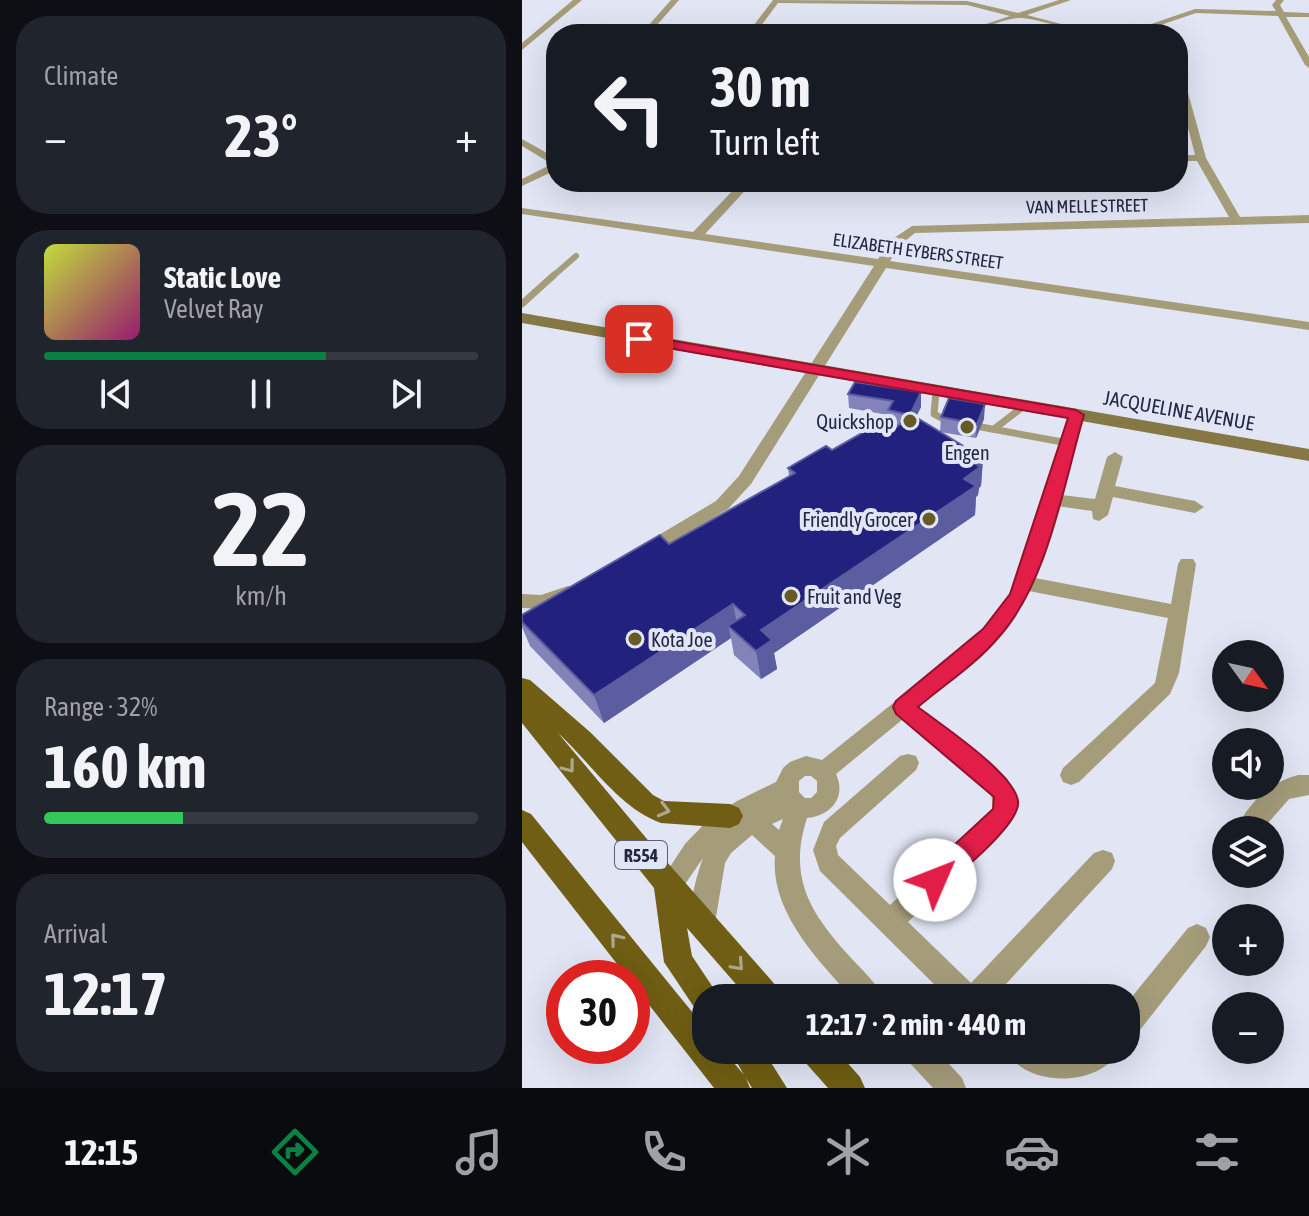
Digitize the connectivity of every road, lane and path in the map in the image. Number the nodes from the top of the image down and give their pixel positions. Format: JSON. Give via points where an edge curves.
{"nodes":[{"id":1,"x":578,"y":0,"type":"edge"},
{"id":2,"x":675,"y":0,"type":"edge"},
{"id":3,"x":1067,"y":0,"type":"edge"},
{"id":4,"x":1280,"y":0,"type":"edge"},
{"id":5,"x":776,"y":1,"type":"edge"},
{"id":6,"x":1281,"y":14,"type":"junction"},
{"id":7,"x":1019,"y":15,"type":"junction"},
{"id":8,"x":1306,"y":18,"type":"edge"},
{"id":9,"x":549,"y":24,"type":"edge"},
{"id":10,"x":654,"y":24,"type":"edge"},
{"id":11,"x":759,"y":24,"type":"edge"},
{"id":12,"x":991,"y":24,"type":"edge"},
{"id":13,"x":1051,"y":24,"type":"edge"},
{"id":14,"x":1154,"y":24,"type":"edge"},
{"id":15,"x":546,"y":27,"type":"edge"},
{"id":16,"x":1301,"y":39,"type":"edge"},
{"id":17,"x":522,"y":47,"type":"edge"},
{"id":18,"x":1308,"y":63,"type":"edge"},
{"id":19,"x":1188,"y":109,"type":"edge"},
{"id":20,"x":522,"y":142,"type":"edge"},
{"id":21,"x":546,"y":158,"type":"edge"},
{"id":22,"x":1188,"y":158,"type":"edge"},
{"id":23,"x":1201,"y":158,"type":"junction"},
{"id":24,"x":546,"y":170,"type":"edge"},
{"id":25,"x":522,"y":183,"type":"edge"},
{"id":26,"x":738,"y":192,"type":"edge"},
{"id":27,"x":522,"y":211,"type":"edge"},
{"id":28,"x":1309,"y":219,"type":"edge"},
{"id":29,"x":1237,"y":222,"type":"junction"},
{"id":30,"x":697,"y":235,"type":"junction"},
{"id":31,"x":576,"y":256,"type":"dead end"},
{"id":32,"x":883,"y":264,"type":"junction"},
{"id":33,"x":522,"y":304,"type":"edge"},
{"id":34,"x":522,"y":318,"type":"edge"},
{"id":35,"x":1309,"y":326,"type":"edge"},
{"id":36,"x":815,"y":371,"type":"junction"},
{"id":37,"x":936,"y":391,"type":"junction"},
{"id":38,"x":1024,"y":406,"type":"junction"},
{"id":39,"x":1076,"y":415,"type":"junction"},
{"id":40,"x":945,"y":420,"type":"edge"},
{"id":41,"x":981,"y":427,"type":"edge"},
{"id":42,"x":994,"y":429,"type":"junction"},
{"id":43,"x":1068,"y":443,"type":"junction"},
{"id":44,"x":1309,"y":455,"type":"edge"},
{"id":45,"x":1115,"y":457,"type":"dead end"},
{"id":46,"x":1051,"y":500,"type":"junction"},
{"id":47,"x":1102,"y":503,"type":"junction"},
{"id":48,"x":1195,"y":507,"type":"dead end"},
{"id":49,"x":634,"y":557,"type":"edge"},
{"id":50,"x":1187,"y":564,"type":"dead end"},
{"id":51,"x":1025,"y":583,"type":"junction"},
{"id":52,"x":579,"y":589,"type":"edge"},
{"id":53,"x":527,"y":602,"type":"edge"},
{"id":54,"x":1179,"y":613,"type":"junction"},
{"id":55,"x":522,"y":687,"type":"edge"},
{"id":56,"x":522,"y":705,"type":"edge"},
{"id":57,"x":903,"y":707,"type":"junction"},
{"id":58,"x":908,"y":763,"type":"dead end"},
{"id":59,"x":823,"y":772,"type":"junction"},
{"id":60,"x":1071,"y":775,"type":"dead end"},
{"id":61,"x":1309,"y":785,"type":"edge"},
{"id":62,"x":793,"y":800,"type":"junction"},
{"id":63,"x":1259,"y":816,"type":"edge"},
{"id":64,"x":741,"y":819,"type":"junction"},
{"id":65,"x":522,"y":822,"type":"edge"},
{"id":66,"x":785,"y":850,"type":"junction"},
{"id":67,"x":1103,"y":861,"type":"dead end"},
{"id":68,"x":668,"y":888,"type":"junction"},
{"id":69,"x":890,"y":922,"type":"junction"},
{"id":70,"x":704,"y":926,"type":"junction"},
{"id":71,"x":1197,"y":937,"type":"dead end"},
{"id":72,"x":694,"y":984,"type":"edge"},
{"id":73,"x":756,"y":984,"type":"edge"},
{"id":74,"x":858,"y":984,"type":"edge"},
{"id":75,"x":953,"y":984,"type":"edge"},
{"id":76,"x":988,"y":984,"type":"edge"},
{"id":77,"x":1140,"y":1008,"type":"edge"},
{"id":78,"x":755,"y":1064,"type":"edge"},
{"id":79,"x":828,"y":1064,"type":"edge"},
{"id":80,"x":930,"y":1064,"type":"edge"},
{"id":81,"x":1034,"y":1064,"type":"edge"},
{"id":82,"x":1095,"y":1064,"type":"edge"},
{"id":83,"x":734,"y":1088,"type":"edge"},
{"id":84,"x":771,"y":1088,"type":"edge"},
{"id":85,"x":849,"y":1088,"type":"edge"},
{"id":86,"x":952,"y":1088,"type":"edge"}],
"edges":[{"from":1,"to":9,"type":"street"},
{"from":2,"to":10,"type":"street"},
{"from":3,"to":7,"type":"street"},
{"from":4,"to":6,"type":"street","via":[[1276,5]]},
{"from":5,"to":7,"type":"street","via":[[967,3]]},
{"from":5,"to":11,"type":"street"},
{"from":6,"to":8,"type":"street"},
{"from":6,"to":14,"type":"street","via":[[1187,12]]},
{"from":6,"to":16,"type":"street"},
{"from":7,"to":12,"type":"street"},
{"from":7,"to":13,"type":"street"},
{"from":15,"to":17,"type":"street"},
{"from":16,"to":18,"type":"street"},
{"from":19,"to":23,"type":"street"},
{"from":20,"to":21,"type":"street"},
{"from":22,"to":23,"type":"street"},
{"from":23,"to":29,"type":"street"},
{"from":24,"to":25,"type":"street"},
{"from":26,"to":30,"type":"street"},
{"from":27,"to":30,"type":"street","name":"ELIZABETH EYBERS STREET"},
{"from":28,"to":29,"type":"street","name":"VAN MELLE STREET"},
{"from":29,"to":32,"type":"street","name":"VAN MELLE STREET","via":[[918,229],[898,239]]},
{"from":30,"to":32,"type":"street","name":"ELIZABETH EYBERS STREET"},
{"from":31,"to":33,"type":"lane"},
{"from":32,"to":35,"type":"street","name":"ELIZABETH EYBERS STREET"},
{"from":32,"to":36,"type":"street","name":"VAN MELLE STREET"},
{"from":34,"to":36,"type":"street","name":"JACQUELINE AVENUE"},
{"from":36,"to":37,"type":"street","name":"JACQUELINE AVENUE"},
{"from":36,"to":49,"type":"street","name":"VAN MELLE STREET","via":[[734,494]]},
{"from":37,"to":38,"type":"street","name":"JACQUELINE AVENUE"},
{"from":37,"to":40,"type":"lane","via":[[934,414]]},
{"from":38,"to":39,"type":"street","name":"JACQUELINE AVENUE"},
{"from":38,"to":42,"type":"lane"},
{"from":39,"to":43,"type":"street"},
{"from":39,"to":44,"type":"street","name":"JACQUELINE AVENUE"},
{"from":41,"to":42,"type":"lane"},
{"from":42,"to":43,"type":"lane"},
{"from":43,"to":46,"type":"street"},
{"from":45,"to":47,"type":"street"},
{"from":46,"to":47,"type":"street"},
{"from":46,"to":51,"type":"street"},
{"from":47,"to":48,"type":"street"},
{"from":50,"to":54,"type":"street"},
{"from":51,"to":54,"type":"street"},
{"from":51,"to":57,"type":"street","via":[[990,634]]},
{"from":52,"to":53,"type":"street"},
{"from":54,"to":60,"type":"street","via":[[1163,688]]},
{"from":55,"to":64,"type":"main road","one_way":true,"via":[[644,803],[661,812]]},
{"from":56,"to":68,"type":"main road","number":"R554","one_way":true},
{"from":57,"to":59,"type":"street"},
{"from":57,"to":69,"type":"street","via":[[999,785],[1006,806]]},
{"from":58,"to":69,"type":"street","via":[[824,840],[829,863]]},
{"from":59,"to":62,"type":"street","via":[[811,766],[788,777]]},
{"from":59,"to":62,"type":"street","via":[[831,785],[824,799],[817,805]]},
{"from":61,"to":63,"type":"street","via":[[1297,783],[1277,793]]},
{"from":62,"to":64,"type":"street"},
{"from":62,"to":66,"type":"street"},
{"from":64,"to":66,"type":"street"},
{"from":64,"to":68,"type":"street","via":[[713,827]]},
{"from":64,"to":70,"type":"street","via":[[709,870]]},
{"from":83,"to":65,"type":"main road","one_way":true},
{"from":66,"to":74,"type":"street","via":[[796,911]]},
{"from":67,"to":76,"type":"street"},
{"from":68,"to":70,"type":"main road","number":"R554"},
{"from":68,"to":72,"type":"main road","via":[[678,962]]},
{"from":69,"to":75,"type":"street"},
{"from":70,"to":73,"type":"main road","number":"R554","one_way":true},
{"from":71,"to":77,"type":"street"},
{"from":78,"to":84,"type":"main road"},
{"from":79,"to":85,"type":"main road"},
{"from":80,"to":86,"type":"street"},
{"from":81,"to":82,"type":"street","via":[[1058,1083],[1074,1083]]}]}
